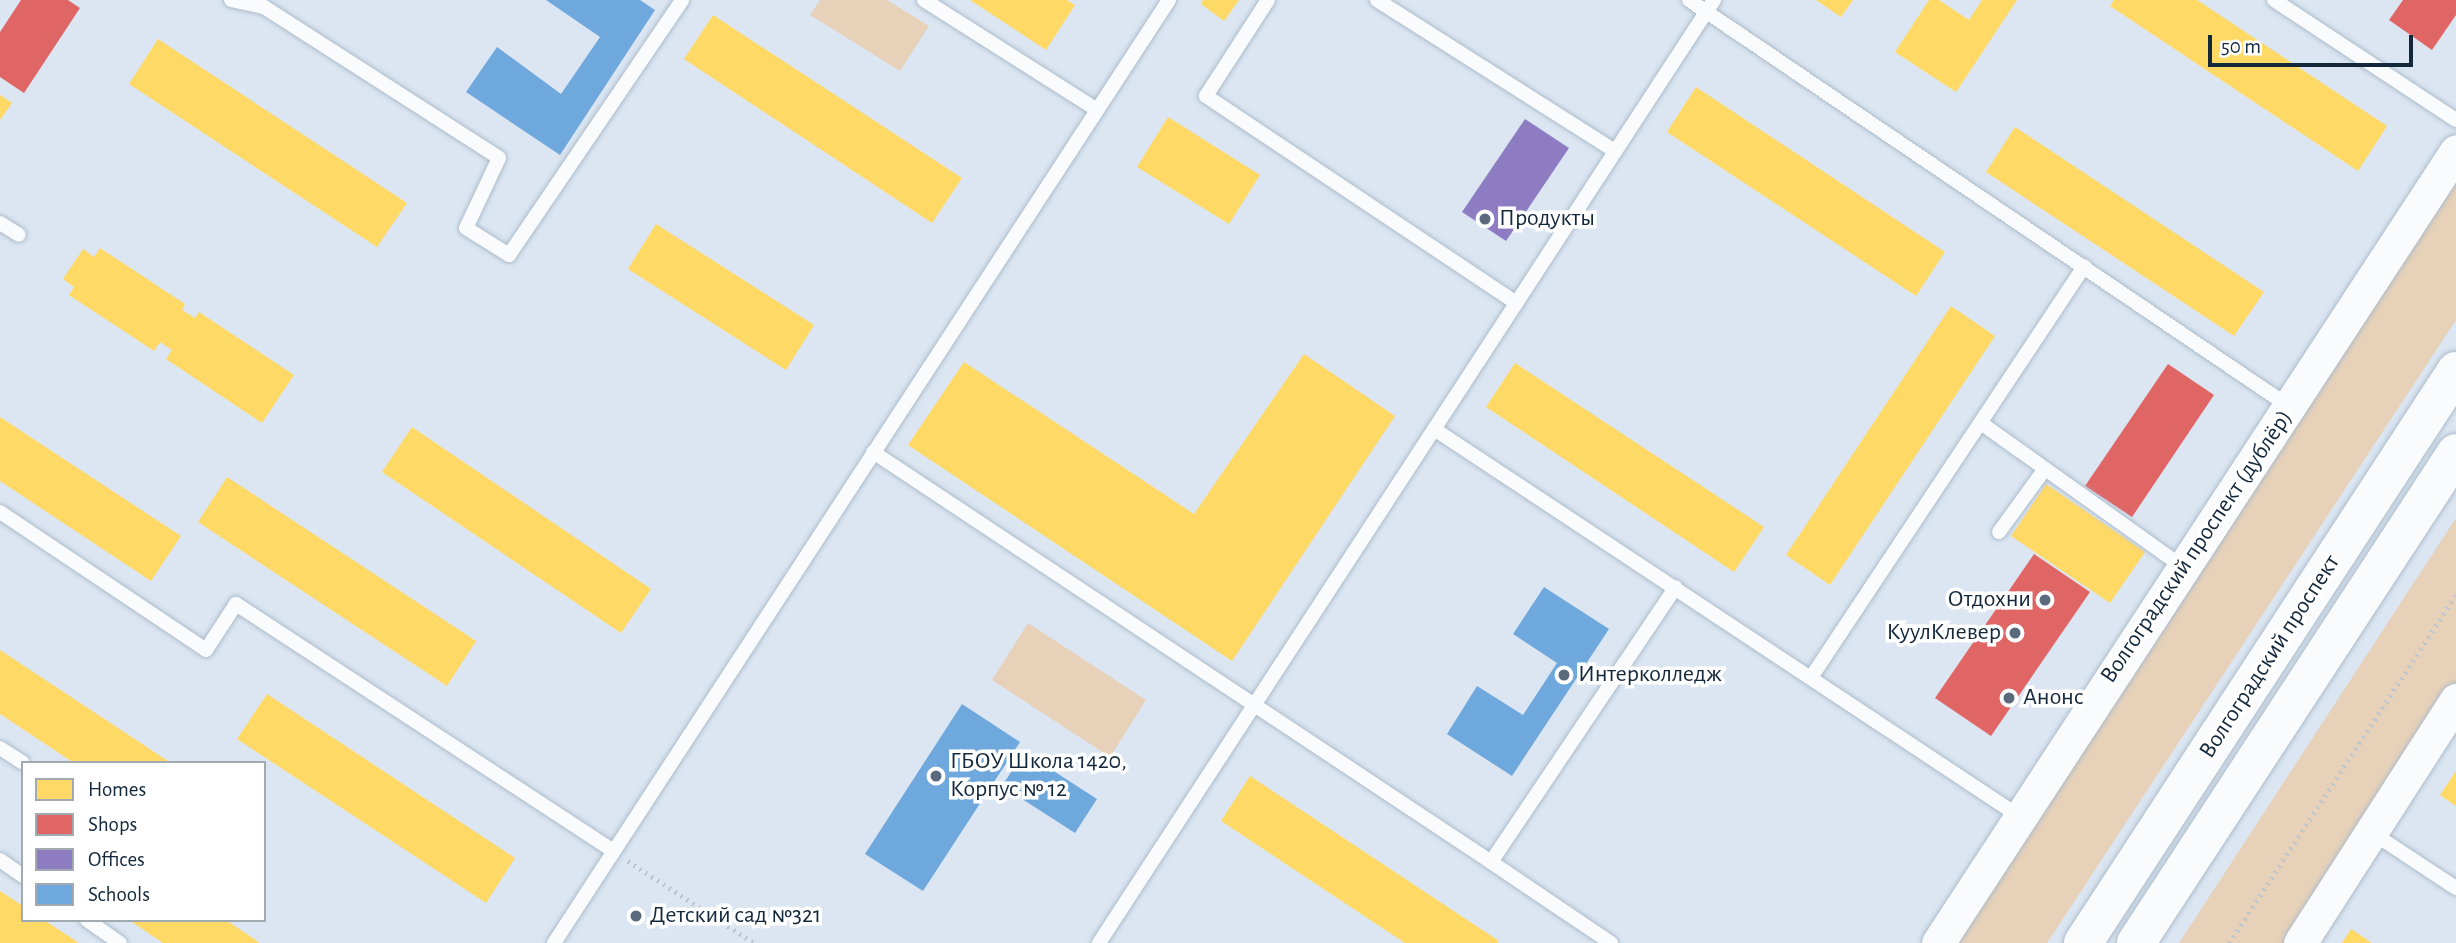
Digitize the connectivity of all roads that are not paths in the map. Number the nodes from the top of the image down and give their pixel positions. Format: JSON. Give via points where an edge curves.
{"nodes":[{"id":1,"x":231,"y":0,"type":"edge"},
{"id":2,"x":682,"y":0,"type":"edge"},
{"id":3,"x":924,"y":0,"type":"edge"},
{"id":4,"x":1169,"y":0,"type":"edge"},
{"id":5,"x":1268,"y":0,"type":"edge"},
{"id":6,"x":1377,"y":0,"type":"edge"},
{"id":7,"x":1689,"y":0,"type":"edge"},
{"id":8,"x":2274,"y":0,"type":"edge"},
{"id":9,"x":1710,"y":6,"type":"edge"},
{"id":10,"x":1096,"y":109,"type":"junction"},
{"id":11,"x":2456,"y":120,"type":"edge"},
{"id":12,"x":1615,"y":151,"type":"junction"},
{"id":13,"x":2456,"y":151,"type":"edge"},
{"id":14,"x":0,"y":223,"type":"edge"},
{"id":15,"x":19,"y":235,"type":"dead end"},
{"id":16,"x":2084,"y":266,"type":"junction"},
{"id":17,"x":1516,"y":303,"type":"junction"},
{"id":18,"x":2456,"y":371,"type":"edge"},
{"id":19,"x":2290,"y":407,"type":"junction"},
{"id":20,"x":1980,"y":423,"type":"junction"},
{"id":21,"x":1434,"y":429,"type":"junction"},
{"id":22,"x":873,"y":452,"type":"junction"},
{"id":23,"x":2456,"y":453,"type":"edge"},
{"id":24,"x":2045,"y":469,"type":"junction"},
{"id":25,"x":0,"y":512,"type":"edge"},
{"id":26,"x":1999,"y":532,"type":"dead end"},
{"id":27,"x":2183,"y":567,"type":"junction"},
{"id":28,"x":1675,"y":587,"type":"junction"},
{"id":29,"x":1812,"y":676,"type":"junction"},
{"id":30,"x":2456,"y":700,"type":"edge"},
{"id":31,"x":1255,"y":703,"type":"junction"},
{"id":32,"x":0,"y":748,"type":"edge"},
{"id":33,"x":21,"y":762,"type":"edge"},
{"id":34,"x":2019,"y":817,"type":"junction"},
{"id":35,"x":2371,"y":832,"type":"junction"},
{"id":36,"x":612,"y":850,"type":"junction"},
{"id":37,"x":0,"y":860,"type":"edge"},
{"id":38,"x":1491,"y":862,"type":"junction"},
{"id":39,"x":21,"y":875,"type":"edge"},
{"id":40,"x":2456,"y":888,"type":"edge"},
{"id":41,"x":90,"y":922,"type":"edge"},
{"id":42,"x":120,"y":943,"type":"edge"},
{"id":43,"x":554,"y":943,"type":"edge"},
{"id":44,"x":1099,"y":943,"type":"edge"},
{"id":45,"x":1611,"y":943,"type":"edge"},
{"id":46,"x":1938,"y":943,"type":"edge"},
{"id":47,"x":2083,"y":943,"type":"edge"},
{"id":48,"x":2136,"y":943,"type":"edge"},
{"id":49,"x":2300,"y":943,"type":"edge"}],
"edges":[{"from":1,"to":2,"type":"lane","via":[[264,7],[499,158],[466,228],[509,255]]},
{"from":3,"to":10,"type":"lane"},
{"from":4,"to":10,"type":"lane"},
{"from":5,"to":17,"type":"lane","via":[[1206,96]]},
{"from":6,"to":12,"type":"lane"},
{"from":7,"to":9,"type":"lane"},
{"from":8,"to":11,"type":"lane"},
{"from":9,"to":12,"type":"lane"},
{"from":9,"to":16,"type":"lane"},
{"from":10,"to":22,"type":"lane"},
{"from":12,"to":17,"type":"lane"},
{"from":13,"to":19,"type":"street","name":"Волгоградский проспект (дублёр)"},
{"from":14,"to":15,"type":"lane"},
{"from":16,"to":19,"type":"lane"},
{"from":16,"to":20,"type":"lane"},
{"from":17,"to":21,"type":"lane"},
{"from":18,"to":47,"type":"main road","name":"Волгоградский проспект"},
{"from":19,"to":27,"type":"street","name":"Волгоградский проспект (дублёр)"},
{"from":20,"to":24,"type":"lane"},
{"from":20,"to":29,"type":"lane"},
{"from":21,"to":28,"type":"lane"},
{"from":21,"to":31,"type":"lane"},
{"from":22,"to":31,"type":"lane"},
{"from":22,"to":36,"type":"lane"},
{"from":23,"to":48,"type":"main road","name":"Волгоградский проспект"},
{"from":24,"to":26,"type":"lane"},
{"from":24,"to":27,"type":"lane"},
{"from":25,"to":36,"type":"lane","via":[[206,650],[236,604]]},
{"from":27,"to":34,"type":"street","name":"Волгоградский проспект (дублёр)"},
{"from":28,"to":29,"type":"lane"},
{"from":28,"to":38,"type":"lane"},
{"from":29,"to":34,"type":"lane"},
{"from":30,"to":35,"type":"street"},
{"from":31,"to":38,"type":"lane"},
{"from":31,"to":44,"type":"lane"},
{"from":32,"to":33,"type":"lane"},
{"from":34,"to":46,"type":"street","name":"Волгоградский проспект (дублёр)"},
{"from":35,"to":40,"type":"lane"},
{"from":35,"to":49,"type":"street"},
{"from":36,"to":43,"type":"lane"},
{"from":37,"to":39,"type":"lane"},
{"from":38,"to":45,"type":"lane"},
{"from":41,"to":42,"type":"lane"}]}
